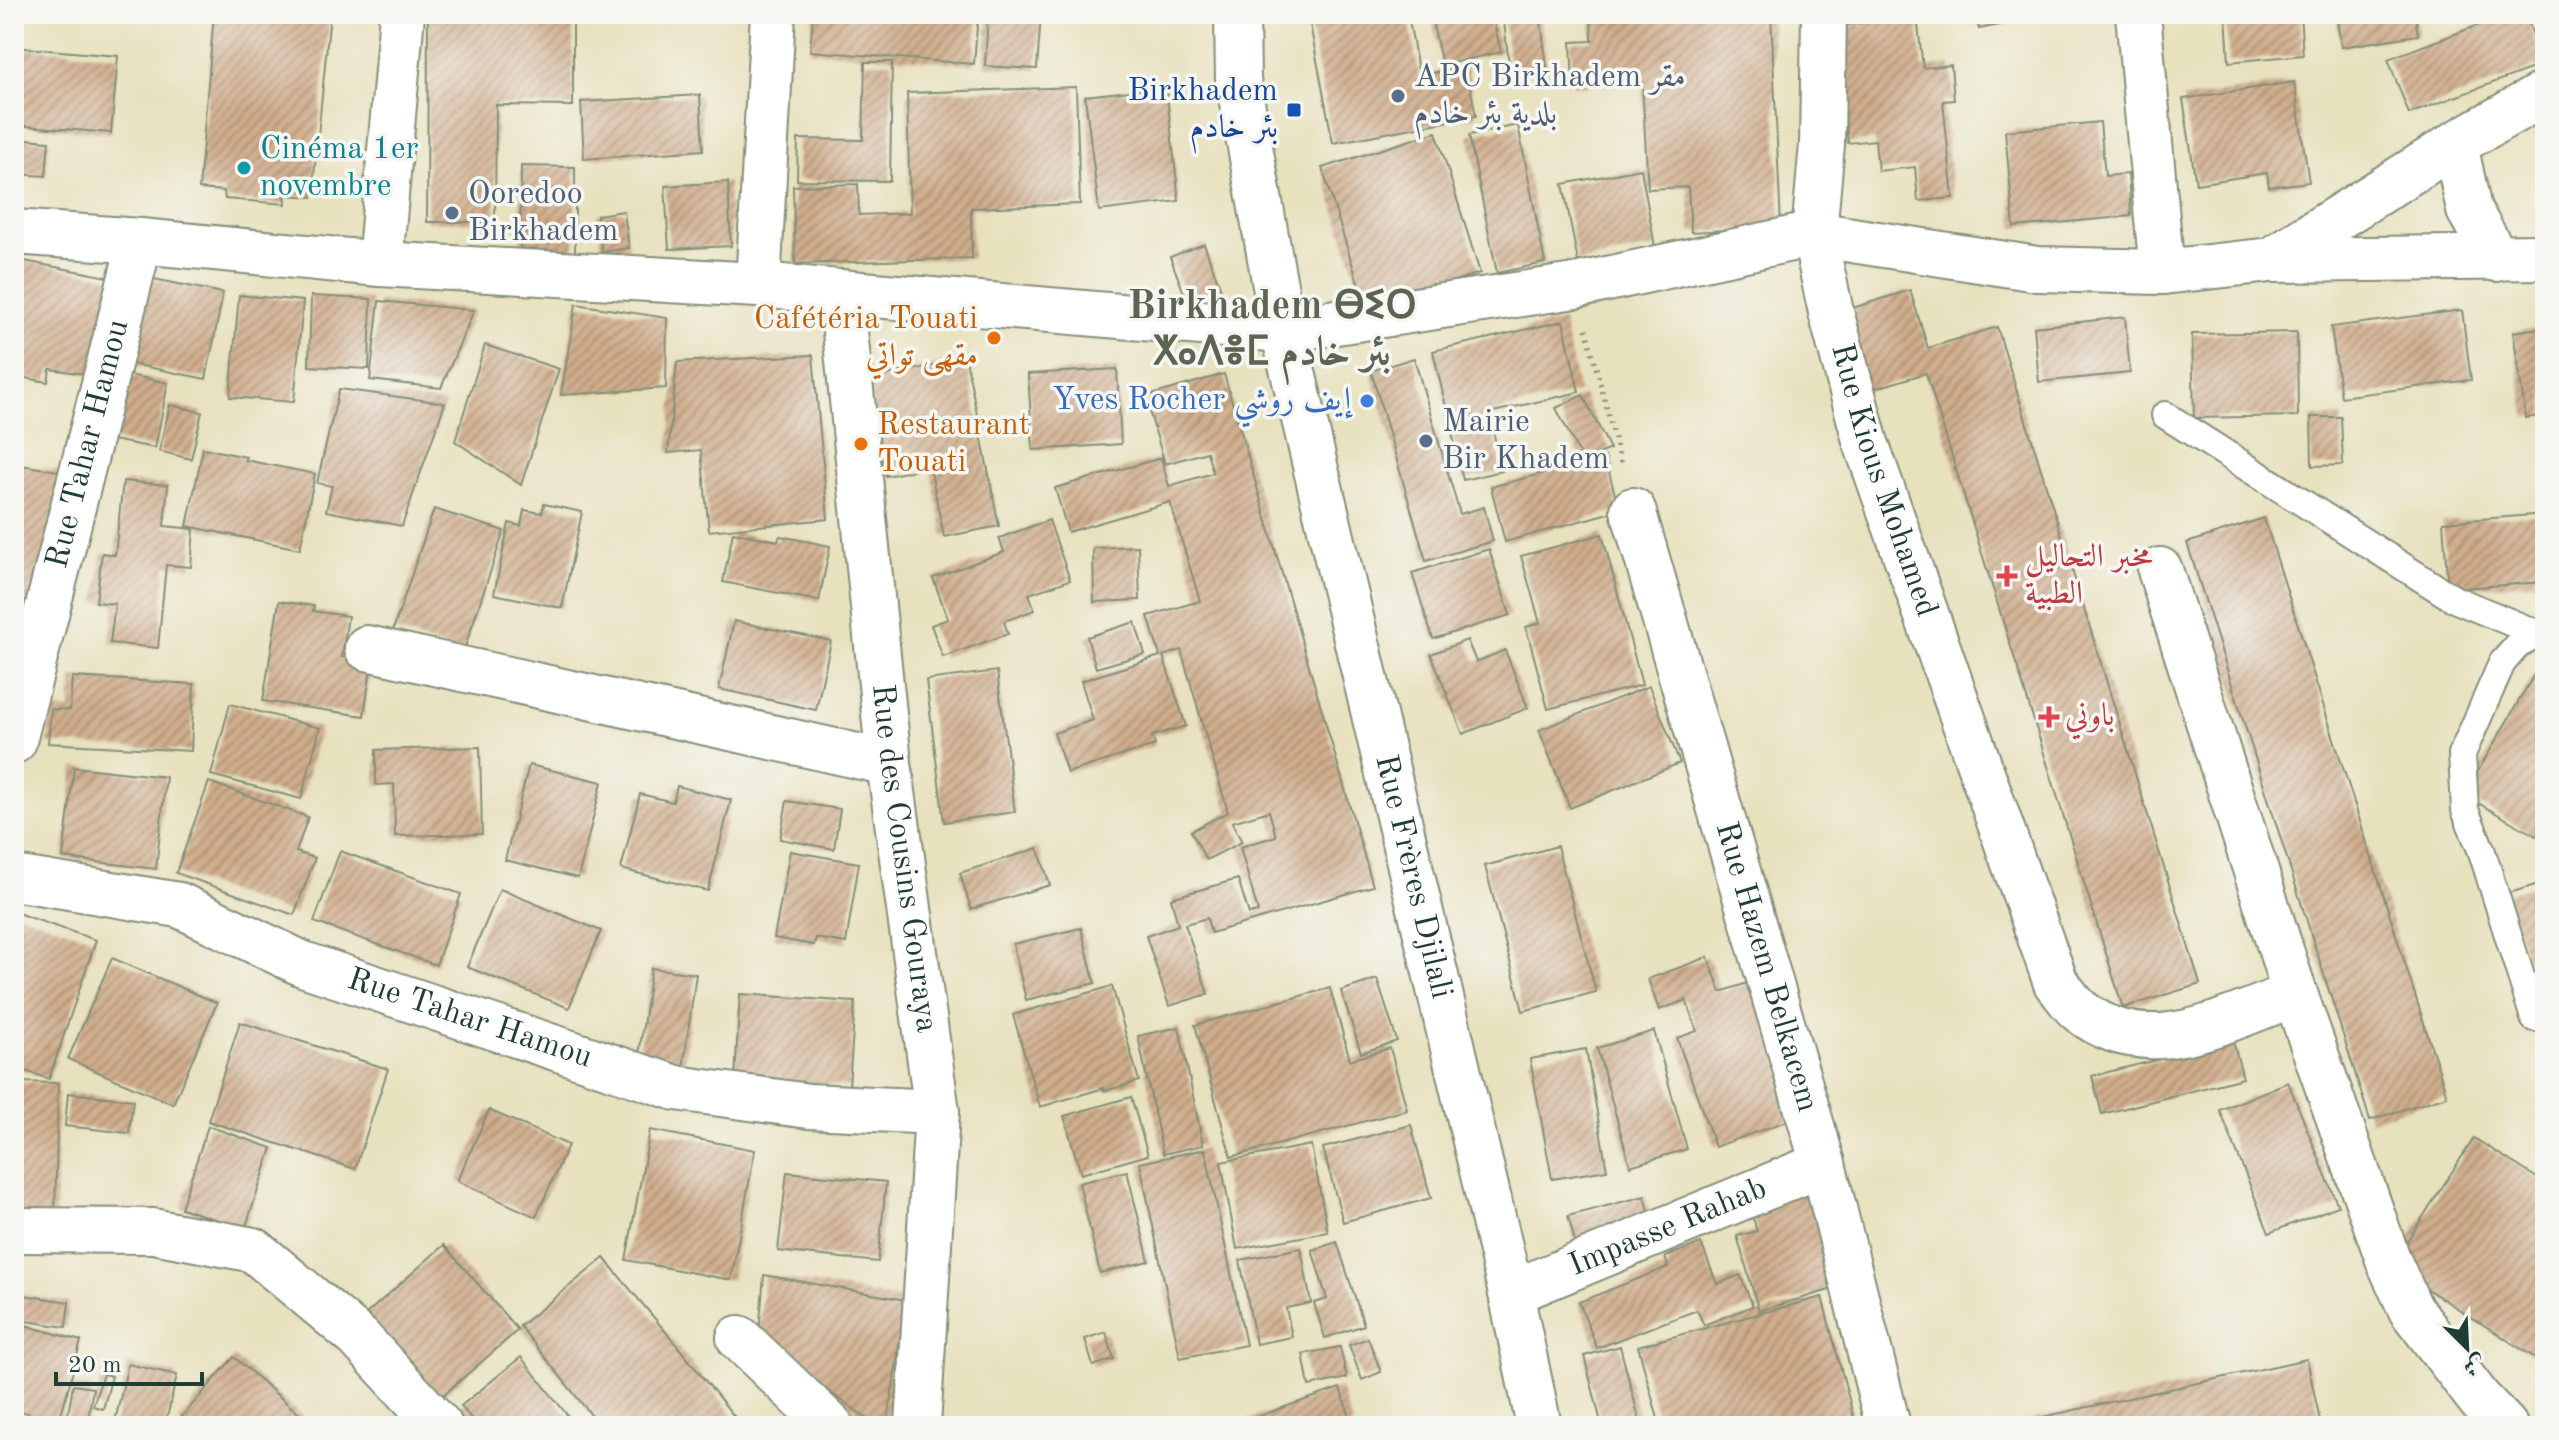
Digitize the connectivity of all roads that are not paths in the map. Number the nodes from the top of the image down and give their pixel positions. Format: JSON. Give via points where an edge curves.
{"nodes":[{"id":1,"x":402,"y":14,"type":"edge"},
{"id":2,"x":773,"y":14,"type":"edge"},
{"id":3,"x":1237,"y":14,"type":"edge"},
{"id":4,"x":1824,"y":14,"type":"edge"},
{"id":5,"x":2138,"y":14,"type":"edge"},
{"id":6,"x":2545,"y":93,"type":"edge"},
{"id":7,"x":2455,"y":144,"type":"junction"},
{"id":8,"x":14,"y":232,"type":"edge"},
{"id":9,"x":1814,"y":234,"type":"junction"},
{"id":10,"x":140,"y":241,"type":"junction"},
{"id":11,"x":2545,"y":257,"type":"edge"},
{"id":12,"x":2497,"y":259,"type":"junction"},
{"id":13,"x":2271,"y":260,"type":"junction"},
{"id":14,"x":380,"y":264,"type":"junction"},
{"id":15,"x":2162,"y":272,"type":"junction"},
{"id":16,"x":758,"y":285,"type":"junction"},
{"id":17,"x":841,"y":292,"type":"junction"},
{"id":18,"x":1283,"y":330,"type":"junction"},
{"id":19,"x":2165,"y":415,"type":"dead end"},
{"id":20,"x":1633,"y":510,"type":"road end"},
{"id":21,"x":2160,"y":570,"type":"dead end"},
{"id":22,"x":2540,"y":634,"type":"edge"},
{"id":23,"x":367,"y":648,"type":"dead end"},
{"id":24,"x":14,"y":741,"type":"edge"},
{"id":25,"x":889,"y":763,"type":"junction"},
{"id":26,"x":14,"y":878,"type":"edge"},
{"id":27,"x":2295,"y":994,"type":"junction"},
{"id":28,"x":2534,"y":1018,"type":"dead end"},
{"id":29,"x":937,"y":1112,"type":"junction"},
{"id":30,"x":1823,"y":1164,"type":"junction"},
{"id":31,"x":14,"y":1230,"type":"edge"},
{"id":32,"x":1511,"y":1293,"type":"junction"},
{"id":33,"x":739,"y":1338,"type":"dead end"},
{"id":34,"x":440,"y":1426,"type":"edge"},
{"id":35,"x":831,"y":1426,"type":"edge"},
{"id":36,"x":918,"y":1426,"type":"edge"},
{"id":37,"x":1539,"y":1426,"type":"edge"},
{"id":38,"x":1888,"y":1426,"type":"edge"},
{"id":39,"x":2505,"y":1426,"type":"edge"}],
"edges":[{"from":1,"to":14,"type":"street"},
{"from":2,"to":16,"type":"street"},
{"from":3,"to":18,"type":"street","name":"Rue Frères Djilali","via":[[1238,80]]},
{"from":4,"to":9,"type":"street","name":"Rue Kious Mohamed"},
{"from":5,"to":15,"type":"street"},
{"from":6,"to":7,"type":"street"},
{"from":7,"to":12,"type":"street","via":[[2469,210]]},
{"from":7,"to":13,"type":"street"},
{"from":8,"to":10,"type":"street"},
{"from":9,"to":15,"type":"street","via":[[2037,269]]},
{"from":9,"to":18,"type":"street","via":[[1575,286]]},
{"from":9,"to":27,"type":"street","name":"Rue Kious Mohamed","via":[[1865,440],[2056,983],[2078,1010],[2107,1028],[2140,1038],[2175,1036]]},
{"from":10,"to":14,"type":"street"},
{"from":10,"to":24,"type":"street","name":"Rue Tahar Hamou"},
{"from":11,"to":12,"type":"street"},
{"from":12,"to":13,"type":"street"},
{"from":13,"to":15,"type":"street"},
{"from":14,"to":16,"type":"street"},
{"from":16,"to":17,"type":"street"},
{"from":17,"to":18,"type":"street"},
{"from":17,"to":25,"type":"street","name":"Rue des Cousins Gouraya"},
{"from":18,"to":32,"type":"street","name":"Rue Frères Djilali"},
{"from":19,"to":22,"type":"lane","via":[[2454,599]]},
{"from":20,"to":30,"type":"street","name":"Rue Hazem Belkacem"},
{"from":21,"to":27,"type":"street"},
{"from":22,"to":28,"type":"lane","via":[[2517,646],[2502,663],[2462,754],[2465,810]]},
{"from":23,"to":25,"type":"street"},
{"from":25,"to":29,"type":"street","name":"Rue des Cousins Gouraya"},
{"from":26,"to":29,"type":"street","name":"Rue Tahar Hamou","via":[[179,905],[303,964],[676,1088],[809,1106]]},
{"from":27,"to":39,"type":"street","via":[[2400,1289],[2479,1399]]},
{"from":29,"to":36,"type":"street","name":"Rue des Cousins Gouraya"},
{"from":30,"to":32,"type":"street","name":"Impasse Rahab"},
{"from":30,"to":38,"type":"street","name":"Rue Hazem Belkacem"},
{"from":31,"to":34,"type":"street","via":[[153,1231],[254,1250],[358,1337]]},
{"from":32,"to":37,"type":"street","name":"Rue Frères Djilali"},
{"from":33,"to":35,"type":"street"}]}
